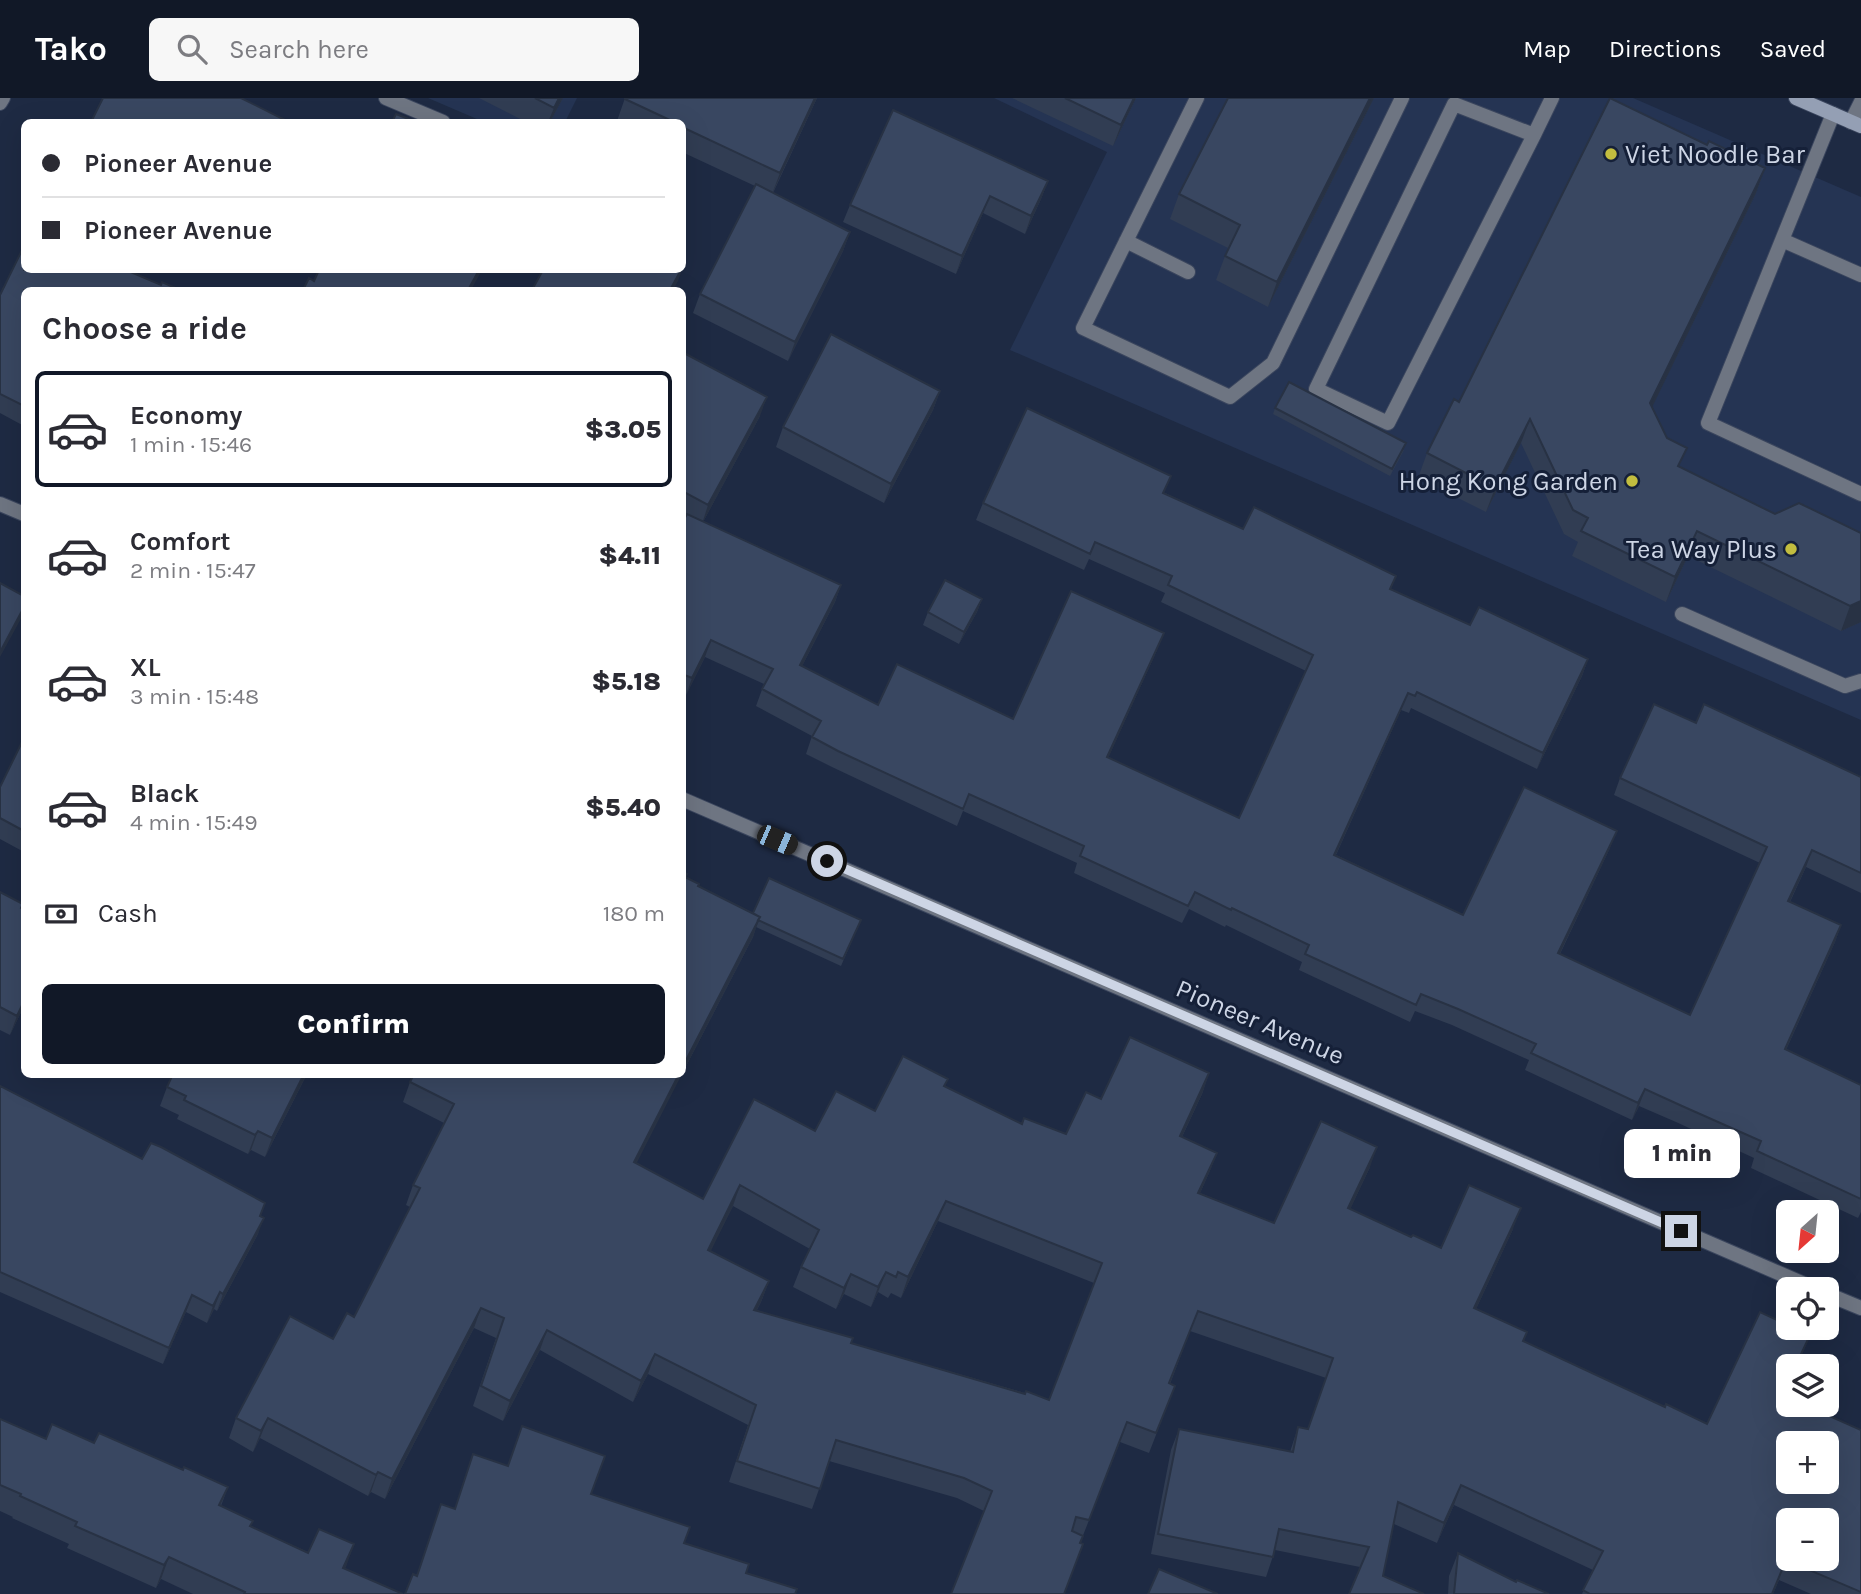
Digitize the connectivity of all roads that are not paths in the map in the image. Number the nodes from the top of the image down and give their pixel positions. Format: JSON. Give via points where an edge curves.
{"nodes":[{"id":1,"x":3,"y":98,"type":"edge"},
{"id":2,"x":386,"y":98,"type":"edge"},
{"id":3,"x":1197,"y":98,"type":"edge"},
{"id":4,"x":1402,"y":98,"type":"edge"},
{"id":5,"x":1552,"y":98,"type":"edge"},
{"id":6,"x":1796,"y":98,"type":"edge"},
{"id":7,"x":1861,"y":102,"type":"edge"},
{"id":8,"x":0,"y":103,"type":"edge"},
{"id":9,"x":1833,"y":114,"type":"junction"},
{"id":10,"x":436,"y":119,"type":"edge"},
{"id":11,"x":1856,"y":124,"type":"edge"},
{"id":12,"x":1534,"y":135,"type":"junction"},
{"id":13,"x":1782,"y":240,"type":"junction"},
{"id":14,"x":1126,"y":241,"type":"junction"},
{"id":15,"x":1188,"y":272,"type":"dead end"},
{"id":16,"x":1861,"y":275,"type":"edge"},
{"id":17,"x":1861,"y":494,"type":"edge"},
{"id":18,"x":0,"y":504,"type":"edge"},
{"id":19,"x":21,"y":513,"type":"edge"},
{"id":20,"x":1682,"y":614,"type":"dead end"},
{"id":21,"x":1861,"y":681,"type":"edge"},
{"id":22,"x":686,"y":801,"type":"edge"},
{"id":23,"x":1788,"y":1277,"type":"edge"},
{"id":24,"x":1839,"y":1299,"type":"edge"},
{"id":25,"x":1861,"y":1308,"type":"edge"}],
"edges":[{"from":1,"to":8,"type":"street"},
{"from":2,"to":10,"type":"street"},
{"from":3,"to":14,"type":"street"},
{"from":4,"to":14,"type":"street","via":[[1273,363],[1230,397],[1083,328]]},
{"from":5,"to":12,"type":"street"},
{"from":6,"to":9,"type":"main road"},
{"from":7,"to":11,"type":"street"},
{"from":9,"to":11,"type":"main road"},
{"from":9,"to":13,"type":"street"},
{"from":12,"to":12,"type":"street","via":[[1388,423],[1316,388],[1454,104]]},
{"from":13,"to":16,"type":"street"},
{"from":13,"to":17,"type":"street","via":[[1708,423]]},
{"from":14,"to":15,"type":"street"},
{"from":18,"to":19,"type":"street"},
{"from":20,"to":21,"type":"street","via":[[1845,687]]},
{"from":22,"to":23,"type":"street","name":"Pioneer Avenue"},
{"from":24,"to":25,"type":"street"}]}
